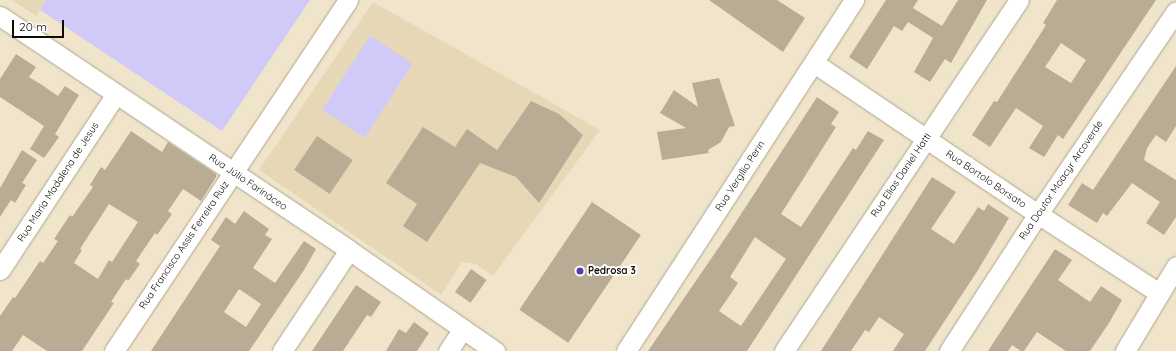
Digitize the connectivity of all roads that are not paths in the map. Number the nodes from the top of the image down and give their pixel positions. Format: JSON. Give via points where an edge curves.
{"nodes":[{"id":1,"x":348,"y":0,"type":"edge"},
{"id":2,"x":854,"y":0,"type":"edge"},
{"id":3,"x":1019,"y":0,"type":"edge"},
{"id":4,"x":1176,"y":11,"type":"edge"},
{"id":5,"x":0,"y":16,"type":"edge"},
{"id":6,"x":814,"y":63,"type":"junction"},
{"id":7,"x":116,"y":94,"type":"junction"},
{"id":8,"x":926,"y":138,"type":"junction"},
{"id":9,"x":233,"y":172,"type":"junction"},
{"id":10,"x":1038,"y":214,"type":"junction"},
{"id":11,"x":349,"y":250,"type":"junction"},
{"id":12,"x":1176,"y":266,"type":"edge"},
{"id":13,"x":0,"y":270,"type":"edge"},
{"id":14,"x":1159,"y":293,"type":"junction"},
{"id":15,"x":462,"y":330,"type":"junction"},
{"id":16,"x":1139,"y":343,"type":"edge"},
{"id":17,"x":114,"y":351,"type":"edge"},
{"id":18,"x":282,"y":351,"type":"edge"},
{"id":19,"x":448,"y":351,"type":"edge"},
{"id":20,"x":495,"y":351,"type":"edge"},
{"id":21,"x":626,"y":351,"type":"edge"},
{"id":22,"x":784,"y":351,"type":"edge"},
{"id":23,"x":949,"y":351,"type":"edge"},
{"id":24,"x":1125,"y":351,"type":"edge"}],
"edges":[{"from":1,"to":9,"type":"street","name":"Rua Francisco Assis Ferreira Ruiz"},
{"from":2,"to":6,"type":"street","name":"Rua Vergílio Perin"},
{"from":3,"to":8,"type":"street","name":"Rua Elias Daniel Hatti"},
{"from":4,"to":10,"type":"street","name":"Rua Doutor Moacyr Arcoverde"},
{"from":5,"to":7,"type":"street","name":"Rua Júlio Farináceo"},
{"from":6,"to":8,"type":"street","name":"Rua Bortolo Borsato"},
{"from":6,"to":21,"type":"street","name":"Rua Vergílio Perin"},
{"from":7,"to":9,"type":"street","name":"Rua Júlio Farináceo"},
{"from":7,"to":13,"type":"street","name":"Rua Maria Madalena de Jesus"},
{"from":8,"to":10,"type":"street","name":"Rua Bortolo Borsato"},
{"from":8,"to":22,"type":"street","name":"Rua Elias Daniel Hatti"},
{"from":9,"to":11,"type":"street","name":"Rua Júlio Farináceo"},
{"from":9,"to":17,"type":"street","name":"Rua Francisco Assis Ferreira Ruiz"},
{"from":10,"to":14,"type":"street","name":"Rua Bortolo Borsato"},
{"from":10,"to":23,"type":"street","name":"Rua Doutor Moacyr Arcoverde"},
{"from":11,"to":15,"type":"street","name":"Rua Júlio Farináceo"},
{"from":11,"to":18,"type":"street"},
{"from":12,"to":14,"type":"street"},
{"from":14,"to":16,"type":"street"},
{"from":15,"to":19,"type":"street"},
{"from":15,"to":20,"type":"street","name":"Rua Júlio Farináceo"},
{"from":16,"to":24,"type":"street"}]}
